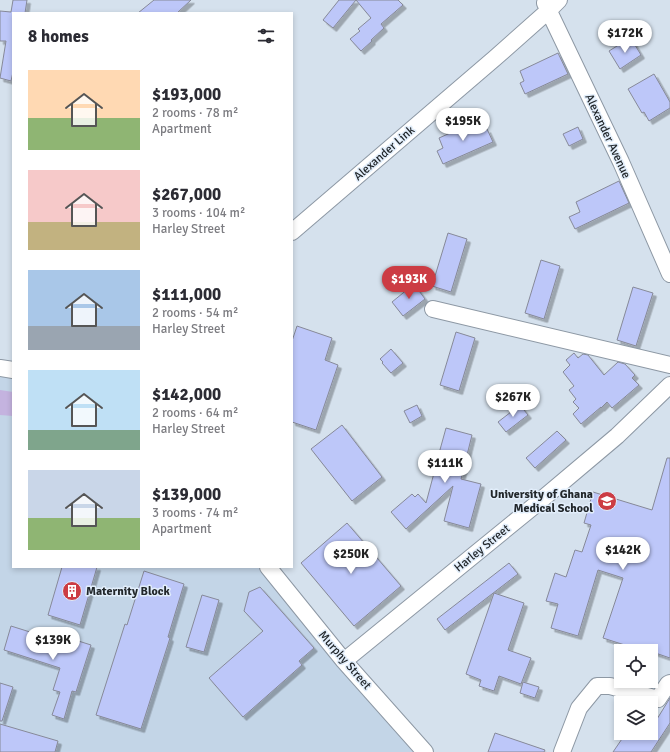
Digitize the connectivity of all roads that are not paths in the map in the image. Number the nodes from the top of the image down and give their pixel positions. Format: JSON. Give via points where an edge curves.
{"nodes":[{"id":1,"x":550,"y":4,"type":"edge"},
{"id":2,"x":293,"y":231,"type":"edge"},
{"id":3,"x":670,"y":274,"type":"edge"},
{"id":4,"x":433,"y":310,"type":"dead end"},
{"id":5,"x":670,"y":365,"type":"edge"},
{"id":6,"x":0,"y":368,"type":"edge"},
{"id":7,"x":12,"y":370,"type":"edge"},
{"id":8,"x":670,"y":385,"type":"edge"},
{"id":9,"x":269,"y":568,"type":"edge"},
{"id":10,"x":344,"y":661,"type":"junction"},
{"id":11,"x":670,"y":684,"type":"edge"},
{"id":12,"x":425,"y":752,"type":"edge"},
{"id":13,"x":562,"y":752,"type":"edge"}],
"edges":[{"from":1,"to":2,"type":"street","name":"Alexander Link","via":[[495,58]]},
{"from":1,"to":3,"type":"street","name":"Alexander Avenue"},
{"from":4,"to":5,"type":"street"},
{"from":6,"to":7,"type":"street"},
{"from":8,"to":10,"type":"street","name":"Harley Street","via":[[617,436],[564,481]]},
{"from":9,"to":10,"type":"street","name":"Murphy Street"},
{"from":10,"to":12,"type":"street","name":"Murphy Street"},
{"from":11,"to":13,"type":"street","via":[[658,699],[610,686],[597,686],[579,708]]}]}
